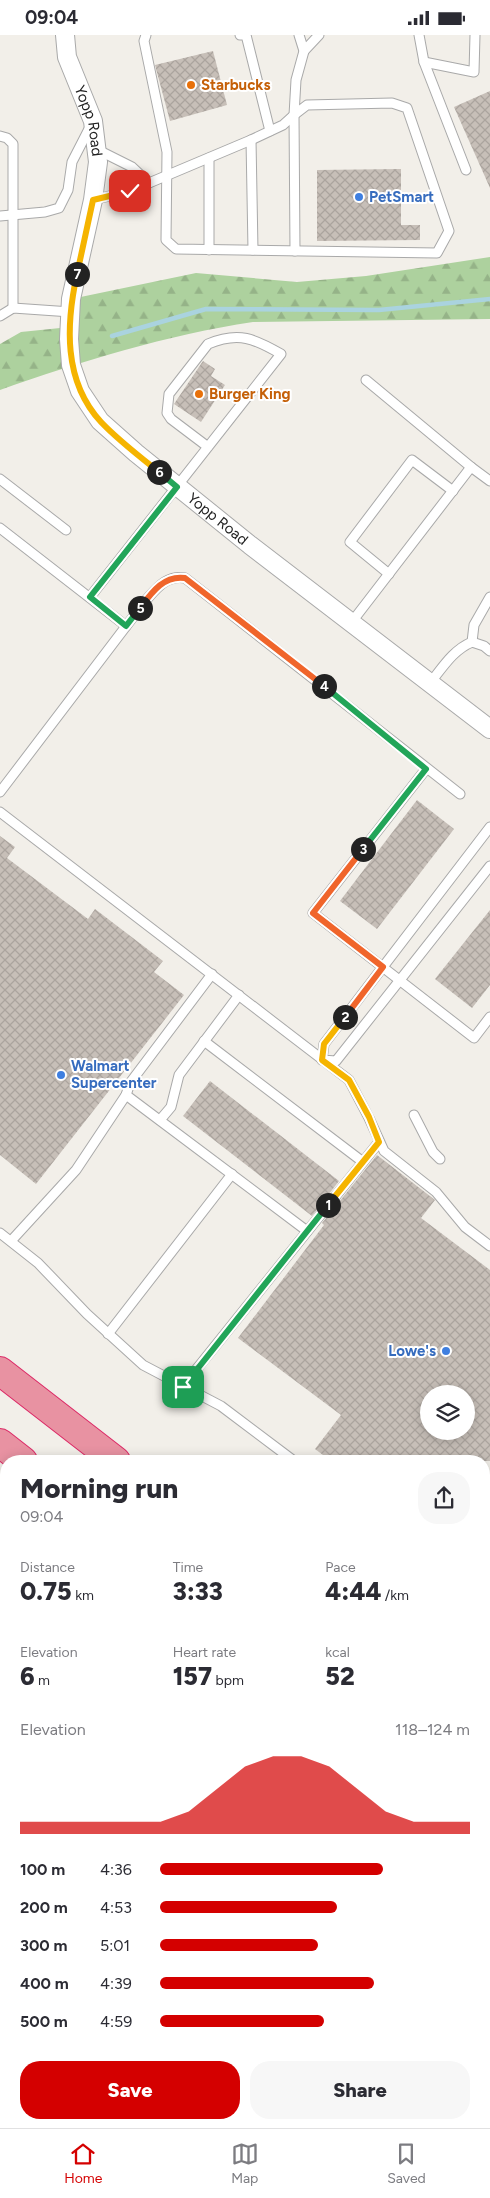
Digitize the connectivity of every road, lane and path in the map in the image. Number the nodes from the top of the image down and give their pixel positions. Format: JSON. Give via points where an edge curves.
{"nodes":[{"id":1,"x":65,"y":35,"type":"edge"},
{"id":2,"x":146,"y":35,"type":"edge"},
{"id":3,"x":240,"y":35,"type":"edge"},
{"id":4,"x":299,"y":35,"type":"edge"},
{"id":5,"x":319,"y":35,"type":"edge"},
{"id":6,"x":420,"y":35,"type":"edge"},
{"id":7,"x":475,"y":35,"type":"edge"},
{"id":8,"x":304,"y":51,"type":"junction"},
{"id":9,"x":424,"y":62,"type":"junction"},
{"id":10,"x":294,"y":115,"type":"junction"},
{"id":11,"x":93,"y":121,"type":"junction"},
{"id":12,"x":270,"y":131,"type":"junction"},
{"id":13,"x":0,"y":136,"type":"edge"},
{"id":14,"x":251,"y":140,"type":"junction"},
{"id":15,"x":96,"y":149,"type":"junction"},
{"id":16,"x":210,"y":158,"type":"junction"},
{"id":17,"x":466,"y":170,"type":"dead end"},
{"id":18,"x":166,"y":176,"type":"junction"},
{"id":19,"x":149,"y":183,"type":"junction"},
{"id":20,"x":93,"y":200,"type":"junction"},
{"id":21,"x":0,"y":216,"type":"edge"},
{"id":22,"x":13,"y":216,"type":"junction"},
{"id":23,"x":210,"y":249,"type":"junction"},
{"id":24,"x":253,"y":250,"type":"junction"},
{"id":25,"x":295,"y":251,"type":"junction"},
{"id":26,"x":13,"y":308,"type":"junction"},
{"id":27,"x":71,"y":312,"type":"junction"},
{"id":28,"x":0,"y":316,"type":"edge"},
{"id":29,"x":366,"y":380,"type":"dead end"},
{"id":30,"x":208,"y":447,"type":"junction"},
{"id":31,"x":471,"y":467,"type":"junction"},
{"id":32,"x":0,"y":479,"type":"edge"},
{"id":33,"x":490,"y":481,"type":"edge"},
{"id":34,"x":177,"y":487,"type":"junction"},
{"id":35,"x":453,"y":491,"type":"junction"},
{"id":36,"x":0,"y":528,"type":"edge"},
{"id":37,"x":66,"y":530,"type":"dead end"},
{"id":38,"x":389,"y":574,"type":"junction"},
{"id":39,"x":90,"y":597,"type":"junction"},
{"id":40,"x":490,"y":597,"type":"edge"},
{"id":41,"x":351,"y":623,"type":"junction"},
{"id":42,"x":126,"y":626,"type":"junction"},
{"id":43,"x":472,"y":642,"type":"junction"},
{"id":44,"x":490,"y":651,"type":"edge"},
{"id":45,"x":430,"y":683,"type":"junction"},
{"id":46,"x":490,"y":729,"type":"edge"},
{"id":47,"x":426,"y":769,"type":"junction"},
{"id":48,"x":0,"y":792,"type":"edge"},
{"id":49,"x":460,"y":795,"type":"dead end"},
{"id":50,"x":0,"y":812,"type":"edge"},
{"id":51,"x":490,"y":827,"type":"edge"},
{"id":52,"x":490,"y":866,"type":"edge"},
{"id":53,"x":383,"y":967,"type":"junction"},
{"id":54,"x":212,"y":975,"type":"junction"},
{"id":55,"x":400,"y":980,"type":"junction"},
{"id":56,"x":238,"y":995,"type":"junction"},
{"id":57,"x":490,"y":1017,"type":"edge"},
{"id":58,"x":204,"y":1041,"type":"junction"},
{"id":59,"x":322,"y":1060,"type":"junction"},
{"id":60,"x":126,"y":1095,"type":"junction"},
{"id":61,"x":414,"y":1115,"type":"dead end"},
{"id":62,"x":160,"y":1120,"type":"junction"},
{"id":63,"x":379,"y":1142,"type":"junction"},
{"id":64,"x":440,"y":1159,"type":"dead end"},
{"id":65,"x":362,"y":1162,"type":"junction"},
{"id":66,"x":232,"y":1174,"type":"junction"},
{"id":67,"x":308,"y":1231,"type":"junction"},
{"id":68,"x":0,"y":1233,"type":"edge"},
{"id":69,"x":10,"y":1241,"type":"junction"},
{"id":70,"x":490,"y":1246,"type":"edge"},
{"id":71,"x":108,"y":1334,"type":"junction"},
{"id":72,"x":0,"y":1371,"type":"edge"},
{"id":73,"x":183,"y":1387,"type":"junction"},
{"id":74,"x":0,"y":1443,"type":"edge"},
{"id":75,"x":15,"y":1455,"type":"edge"},
{"id":76,"x":108,"y":1455,"type":"edge"},
{"id":77,"x":286,"y":1455,"type":"edge"}],
"edges":[{"from":1,"to":11,"type":"street","name":"Yopp Road","via":[[67,57]]},
{"from":2,"to":18,"type":"lane","via":[[144,41],[167,152]]},
{"from":3,"to":12,"type":"lane","via":[[246,35]]},
{"from":4,"to":8,"type":"lane"},
{"from":5,"to":8,"type":"lane"},
{"from":6,"to":9,"type":"lane"},
{"from":7,"to":9,"type":"lane","via":[[474,72]]},
{"from":8,"to":10,"type":"lane","via":[[296,80]]},
{"from":9,"to":17,"type":"lane"},
{"from":10,"to":12,"type":"lane"},
{"from":10,"to":25,"type":"lane"},
{"from":10,"to":25,"type":"lane","via":[[308,105],[392,103],[406,108],[448,231],[437,253]]},
{"from":11,"to":15,"type":"street","name":"Yopp Road"},
{"from":11,"to":22,"type":"lane","via":[[72,162],[68,190],[59,208]]},
{"from":12,"to":14,"type":"lane"},
{"from":13,"to":22,"type":"lane","via":[[7,137],[13,144]]},
{"from":14,"to":16,"type":"lane"},
{"from":14,"to":24,"type":"lane"},
{"from":15,"to":19,"type":"lane","via":[[132,167]]},
{"from":15,"to":20,"type":"street","name":"Yopp Road","via":[[98,162]]},
{"from":16,"to":18,"type":"lane"},
{"from":16,"to":23,"type":"lane"},
{"from":18,"to":19,"type":"lane"},
{"from":18,"to":23,"type":"lane","via":[[166,240],[176,249]]},
{"from":19,"to":20,"type":"lane"},
{"from":20,"to":27,"type":"street","name":"Yopp Road","via":[[71,299]]},
{"from":21,"to":22,"type":"lane"},
{"from":22,"to":26,"type":"lane"},
{"from":23,"to":24,"type":"lane"},
{"from":24,"to":25,"type":"lane"},
{"from":26,"to":27,"type":"lane"},
{"from":26,"to":28,"type":"lane"},
{"from":27,"to":34,"type":"street","name":"Yopp Road","via":[[71,365],[80,391],[100,421]]},
{"from":29,"to":31,"type":"lane"},
{"from":30,"to":30,"type":"lane","via":[[281,354],[254,339],[240,337],[208,344],[169,394],[167,413]]},
{"from":30,"to":34,"type":"lane"},
{"from":31,"to":33,"type":"lane"},
{"from":31,"to":35,"type":"lane"},
{"from":32,"to":37,"type":"lane"},
{"from":34,"to":39,"type":"lane"},
{"from":34,"to":41,"type":"street","name":"Yopp Road"},
{"from":35,"to":38,"type":"lane"},
{"from":35,"to":38,"type":"lane","via":[[412,460],[350,542]]},
{"from":36,"to":39,"type":"lane"},
{"from":38,"to":41,"type":"lane"},
{"from":39,"to":42,"type":"lane"},
{"from":40,"to":43,"type":"lane","via":[[474,625]]},
{"from":41,"to":45,"type":"street","name":"Yopp Road"},
{"from":42,"to":47,"type":"lane","via":[[161,584],[170,578],[185,578]]},
{"from":42,"to":48,"type":"lane"},
{"from":43,"to":44,"type":"lane"},
{"from":43,"to":45,"type":"lane","via":[[456,651]]},
{"from":45,"to":46,"type":"street","name":"Yopp Road"},
{"from":47,"to":49,"type":"lane"},
{"from":47,"to":53,"type":"lane","via":[[313,913]]},
{"from":50,"to":54,"type":"lane"},
{"from":51,"to":53,"type":"lane"},
{"from":52,"to":55,"type":"lane"},
{"from":53,"to":55,"type":"lane"},
{"from":53,"to":59,"type":"lane","via":[[324,1044]]},
{"from":54,"to":56,"type":"lane"},
{"from":54,"to":60,"type":"lane","via":[[130,1083]]},
{"from":55,"to":57,"type":"lane","via":[[474,1038]]},
{"from":55,"to":59,"type":"lane","via":[[336,1061]]},
{"from":56,"to":58,"type":"lane"},
{"from":56,"to":59,"type":"lane"},
{"from":58,"to":62,"type":"lane","via":[[179,1075],[171,1107]]},
{"from":58,"to":65,"type":"lane"},
{"from":59,"to":63,"type":"lane","via":[[349,1080]]},
{"from":60,"to":62,"type":"lane"},
{"from":60,"to":69,"type":"lane","via":[[76,1170]]},
{"from":61,"to":64,"type":"lane"},
{"from":62,"to":66,"type":"lane"},
{"from":63,"to":65,"type":"lane"},
{"from":63,"to":70,"type":"lane","via":[[394,1161],[436,1192],[465,1227]]},
{"from":65,"to":67,"type":"lane"},
{"from":66,"to":67,"type":"lane"},
{"from":66,"to":71,"type":"lane"},
{"from":67,"to":73,"type":"lane"},
{"from":68,"to":69,"type":"lane"},
{"from":69,"to":71,"type":"lane","via":[[38,1263]]},
{"from":71,"to":73,"type":"lane","via":[[143,1365]]},
{"from":72,"to":76,"type":"highway"},
{"from":73,"to":77,"type":"lane","via":[[221,1406]]},
{"from":74,"to":75,"type":"highway"}]}
